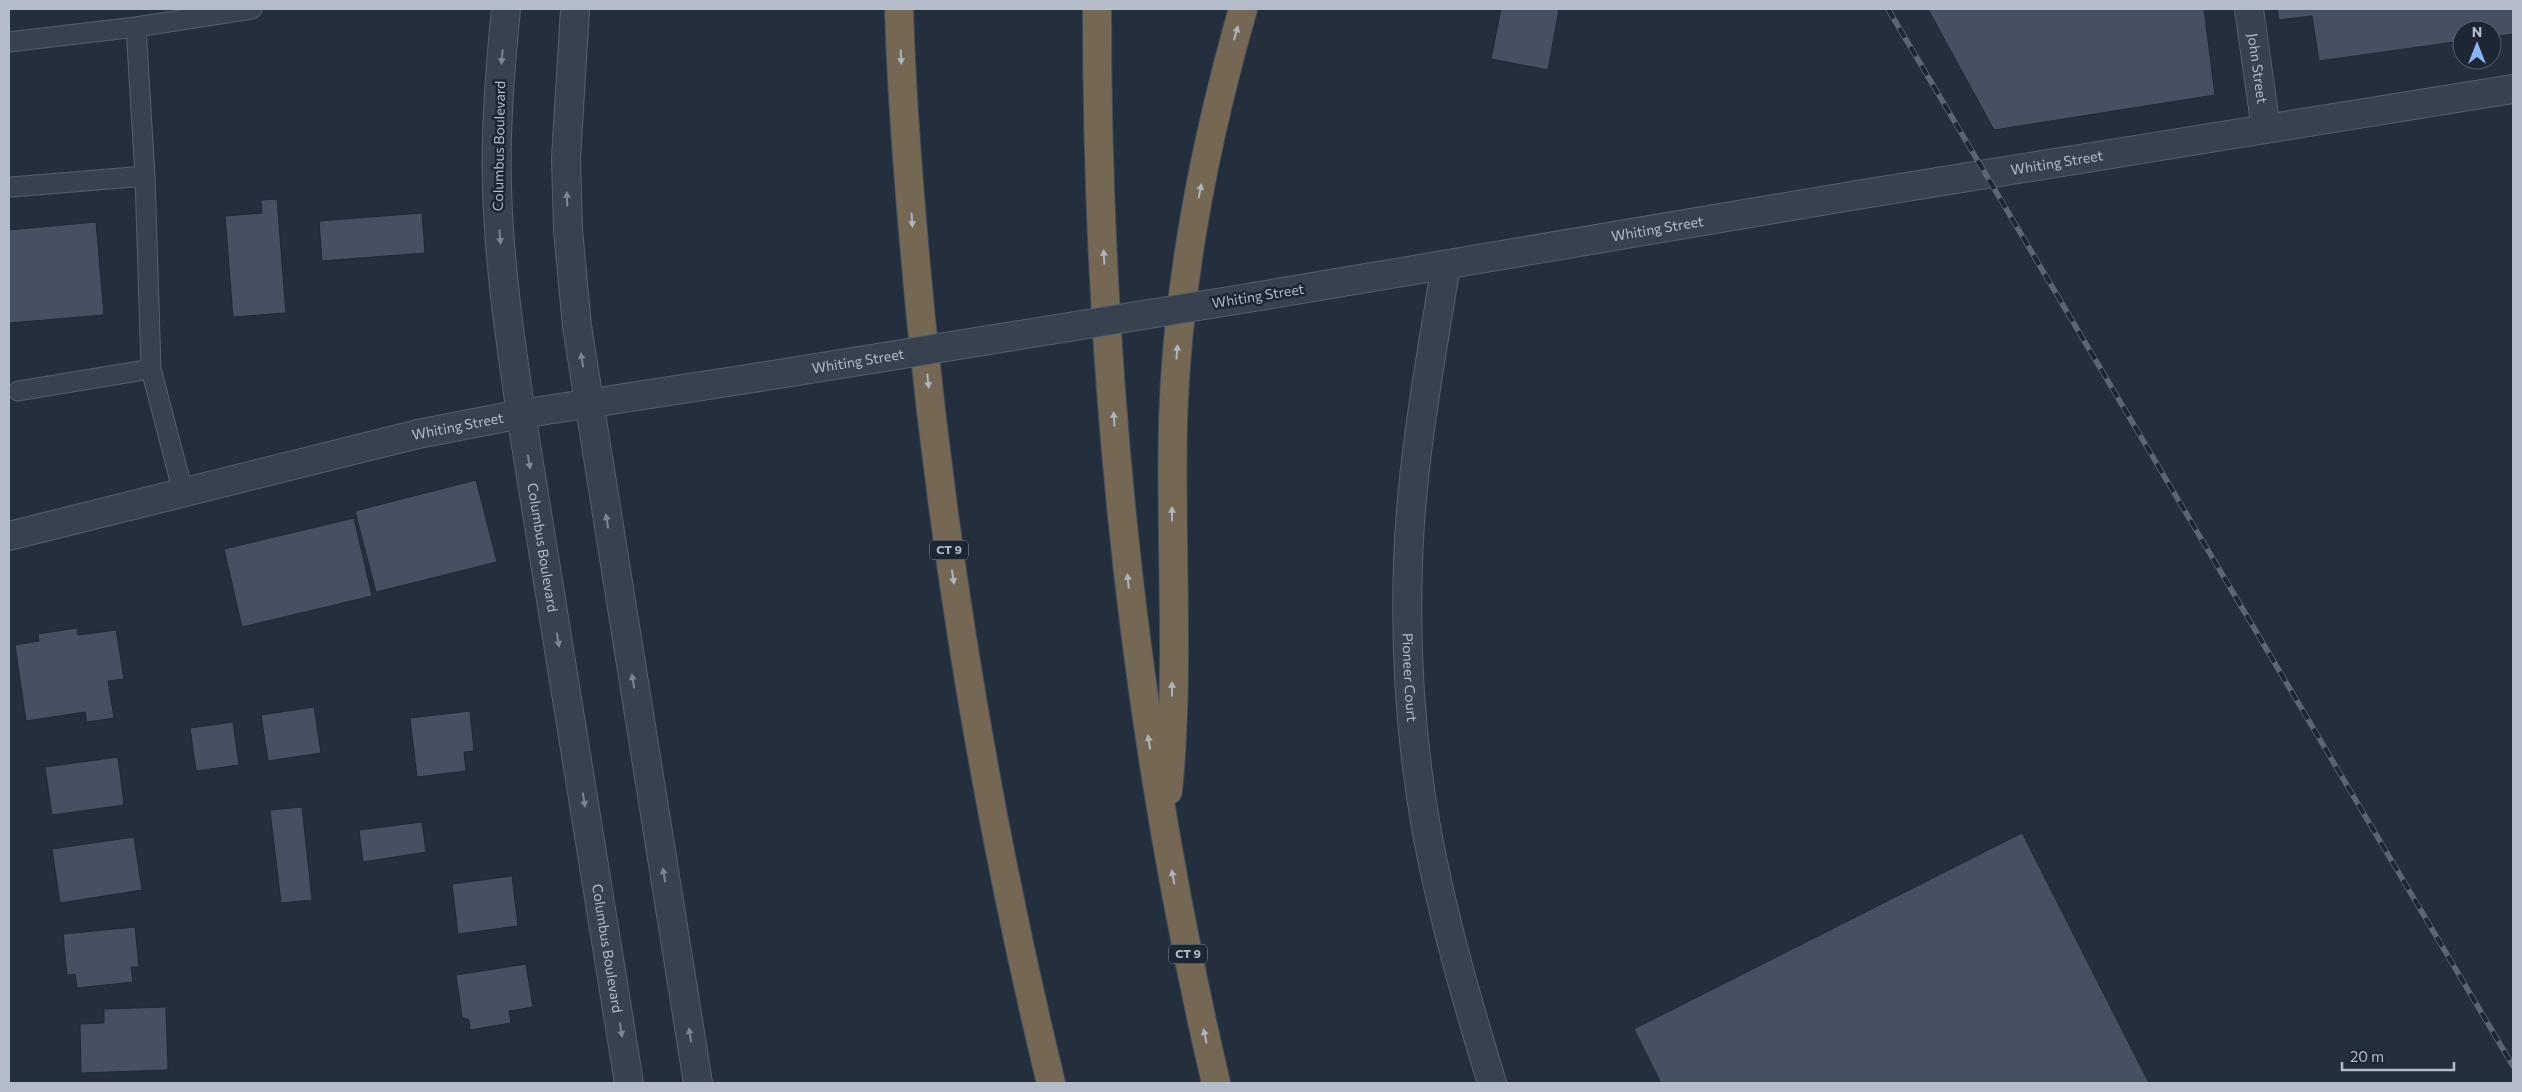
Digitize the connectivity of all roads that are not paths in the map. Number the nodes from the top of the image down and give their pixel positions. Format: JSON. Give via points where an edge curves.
{"nodes":[{"id":1,"x":252,"y":9,"type":"edge"},
{"id":2,"x":506,"y":9,"type":"edge"},
{"id":3,"x":575,"y":9,"type":"edge"},
{"id":4,"x":899,"y":9,"type":"edge"},
{"id":5,"x":1097,"y":9,"type":"edge"},
{"id":6,"x":1243,"y":9,"type":"edge"},
{"id":7,"x":2250,"y":9,"type":"edge"},
{"id":8,"x":136,"y":27,"type":"junction"},
{"id":9,"x":9,"y":42,"type":"edge"},
{"id":10,"x":2513,"y":89,"type":"edge"},
{"id":11,"x":2266,"y":129,"type":"junction"},
{"id":12,"x":145,"y":176,"type":"junction"},
{"id":13,"x":12,"y":187,"type":"dead end"},
{"id":14,"x":1446,"y":265,"type":"junction"},
{"id":15,"x":151,"y":369,"type":"junction"},
{"id":16,"x":18,"y":391,"type":"dead end"},
{"id":17,"x":588,"y":404,"type":"junction"},
{"id":18,"x":521,"y":414,"type":"junction"},
{"id":19,"x":183,"y":492,"type":"junction"},
{"id":20,"x":9,"y":536,"type":"edge"},
{"id":21,"x":1163,"y":825,"type":"junction"},
{"id":22,"x":630,"y":1083,"type":"edge"},
{"id":23,"x":698,"y":1083,"type":"edge"},
{"id":24,"x":1051,"y":1083,"type":"edge"},
{"id":25,"x":1216,"y":1083,"type":"edge"},
{"id":26,"x":1492,"y":1083,"type":"edge"}],
"edges":[{"from":1,"to":8,"type":"lane"},
{"from":2,"to":18,"type":"street","name":"Columbus Boulevard","one_way":true,"via":[[498,112],[497,195],[506,307]]},
{"from":17,"to":3,"type":"street","one_way":true,"via":[[576,316],[566,192],[566,128]]},
{"from":4,"to":24,"type":"highway","number":"CT 9","one_way":true,"via":[[912,227],[950,560],[1003,870]]},
{"from":21,"to":5,"type":"highway","number":"CT 9","one_way":true,"via":[[1133,630],[1117,470],[1101,196]]},
{"from":21,"to":6,"type":"highway","one_way":true,"via":[[1172,741],[1173,423],[1180,322],[1210,141]]},
{"from":7,"to":11,"type":"street","name":"John Street"},
{"from":8,"to":9,"type":"lane"},
{"from":8,"to":12,"type":"lane"},
{"from":10,"to":11,"type":"street","name":"Whiting Street"},
{"from":11,"to":14,"type":"street","name":"Whiting Street"},
{"from":12,"to":13,"type":"lane"},
{"from":12,"to":15,"type":"lane"},
{"from":14,"to":17,"type":"street","name":"Whiting Street","bridge":true},
{"from":14,"to":26,"type":"street","name":"Pioneer Court","via":[[1414,478],[1408,562],[1409,670],[1414,748],[1433,864],[1450,937]]},
{"from":15,"to":16,"type":"lane"},
{"from":15,"to":19,"type":"lane"},
{"from":17,"to":18,"type":"street","name":"Whiting Street"},
{"from":23,"to":17,"type":"street","one_way":true},
{"from":18,"to":19,"type":"street","name":"Whiting Street","via":[[390,440]]},
{"from":18,"to":22,"type":"street","name":"Columbus Boulevard","one_way":true},
{"from":19,"to":20,"type":"street","name":"Whiting Street"},
{"from":25,"to":21,"type":"highway","number":"CT 9","one_way":true}]}
